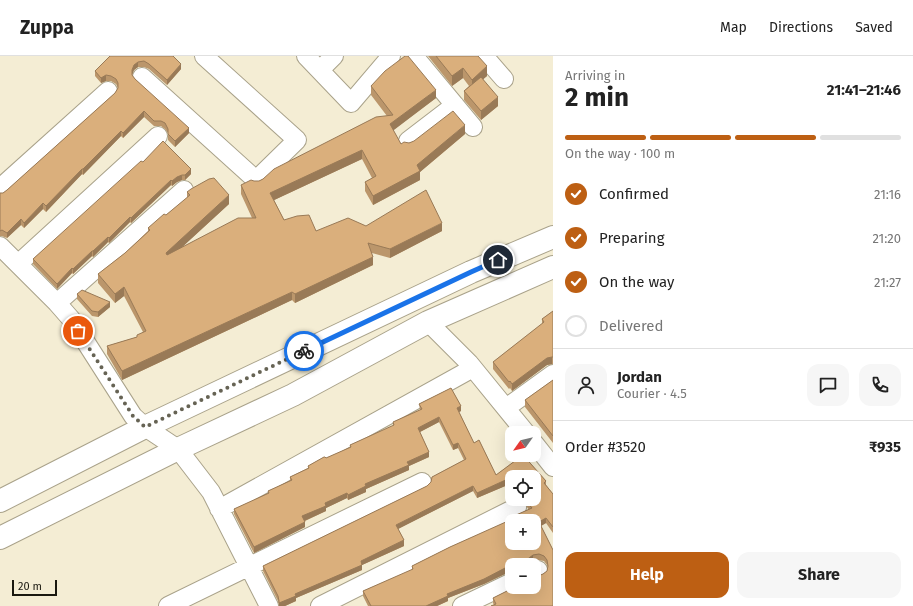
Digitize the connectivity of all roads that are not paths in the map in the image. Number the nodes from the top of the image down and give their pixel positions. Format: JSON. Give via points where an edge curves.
{"nodes":[{"id":1,"x":204,"y":56,"type":"edge"},
{"id":2,"x":306,"y":56,"type":"edge"},
{"id":3,"x":334,"y":56,"type":"edge"},
{"id":4,"x":391,"y":56,"type":"edge"},
{"id":5,"x":414,"y":56,"type":"edge"},
{"id":6,"x":484,"y":56,"type":"edge"},
{"id":7,"x":320,"y":70,"type":"junction"},
{"id":8,"x":142,"y":77,"type":"dead end"},
{"id":9,"x":504,"y":79,"type":"dead end"},
{"id":10,"x":108,"y":91,"type":"dead end"},
{"id":11,"x":455,"y":105,"type":"junction"},
{"id":12,"x":473,"y":127,"type":"dead end"},
{"id":13,"x":158,"y":136,"type":"dead end"},
{"id":14,"x":408,"y":141,"type":"edge"},
{"id":15,"x":0,"y":188,"type":"edge"},
{"id":16,"x":184,"y":190,"type":"dead end"},
{"id":17,"x":553,"y":237,"type":"edge"},
{"id":18,"x":0,"y":246,"type":"edge"},
{"id":19,"x":18,"y":264,"type":"junction"},
{"id":20,"x":553,"y":267,"type":"edge"},
{"id":21,"x":57,"y":303,"type":"junction"},
{"id":22,"x":428,"y":322,"type":"junction"},
{"id":23,"x":473,"y":368,"type":"junction"},
{"id":24,"x":553,"y":374,"type":"edge"},
{"id":25,"x":506,"y":408,"type":"junction"},
{"id":26,"x":520,"y":426,"type":"edge"},
{"id":27,"x":145,"y":427,"type":"junction"},
{"id":28,"x":178,"y":449,"type":"junction"},
{"id":29,"x":541,"y":452,"type":"edge"},
{"id":30,"x":553,"y":467,"type":"edge"},
{"id":31,"x":422,"y":482,"type":"dead end"},
{"id":32,"x":0,"y":501,"type":"edge"},
{"id":33,"x":517,"y":507,"type":"dead end"},
{"id":34,"x":219,"y":509,"type":"junction"},
{"id":35,"x":0,"y":538,"type":"edge"},
{"id":36,"x":249,"y":567,"type":"junction"},
{"id":37,"x":505,"y":585,"type":"edge"},
{"id":38,"x":168,"y":606,"type":"edge"},
{"id":39,"x":269,"y":606,"type":"edge"},
{"id":40,"x":320,"y":606,"type":"edge"},
{"id":41,"x":462,"y":606,"type":"edge"}],
"edges":[{"from":1,"to":8,"type":"street","via":[[297,140],[256,180]]},
{"from":2,"to":7,"type":"street"},
{"from":3,"to":7,"type":"street"},
{"from":4,"to":7,"type":"street","via":[[351,103]]},
{"from":5,"to":11,"type":"street"},
{"from":6,"to":9,"type":"street"},
{"from":10,"to":15,"type":"street"},
{"from":11,"to":12,"type":"street"},
{"from":11,"to":14,"type":"street"},
{"from":13,"to":19,"type":"street"},
{"from":16,"to":21,"type":"street"},
{"from":17,"to":27,"type":"street","via":[[464,275]]},
{"from":18,"to":19,"type":"street"},
{"from":19,"to":21,"type":"street"},
{"from":20,"to":22,"type":"street"},
{"from":21,"to":27,"type":"street","via":[[71,319],[133,416]]},
{"from":22,"to":23,"type":"street"},
{"from":22,"to":28,"type":"street","via":[[293,395]]},
{"from":23,"to":25,"type":"street"},
{"from":23,"to":34,"type":"street"},
{"from":24,"to":25,"type":"street"},
{"from":25,"to":26,"type":"street"},
{"from":27,"to":28,"type":"street"},
{"from":27,"to":32,"type":"street"},
{"from":28,"to":34,"type":"street","via":[[211,492]]},
{"from":28,"to":35,"type":"street"},
{"from":29,"to":30,"type":"street"},
{"from":31,"to":36,"type":"street"},
{"from":33,"to":40,"type":"street"},
{"from":34,"to":36,"type":"street"},
{"from":36,"to":38,"type":"street"},
{"from":36,"to":39,"type":"street"},
{"from":37,"to":41,"type":"street"}]}
